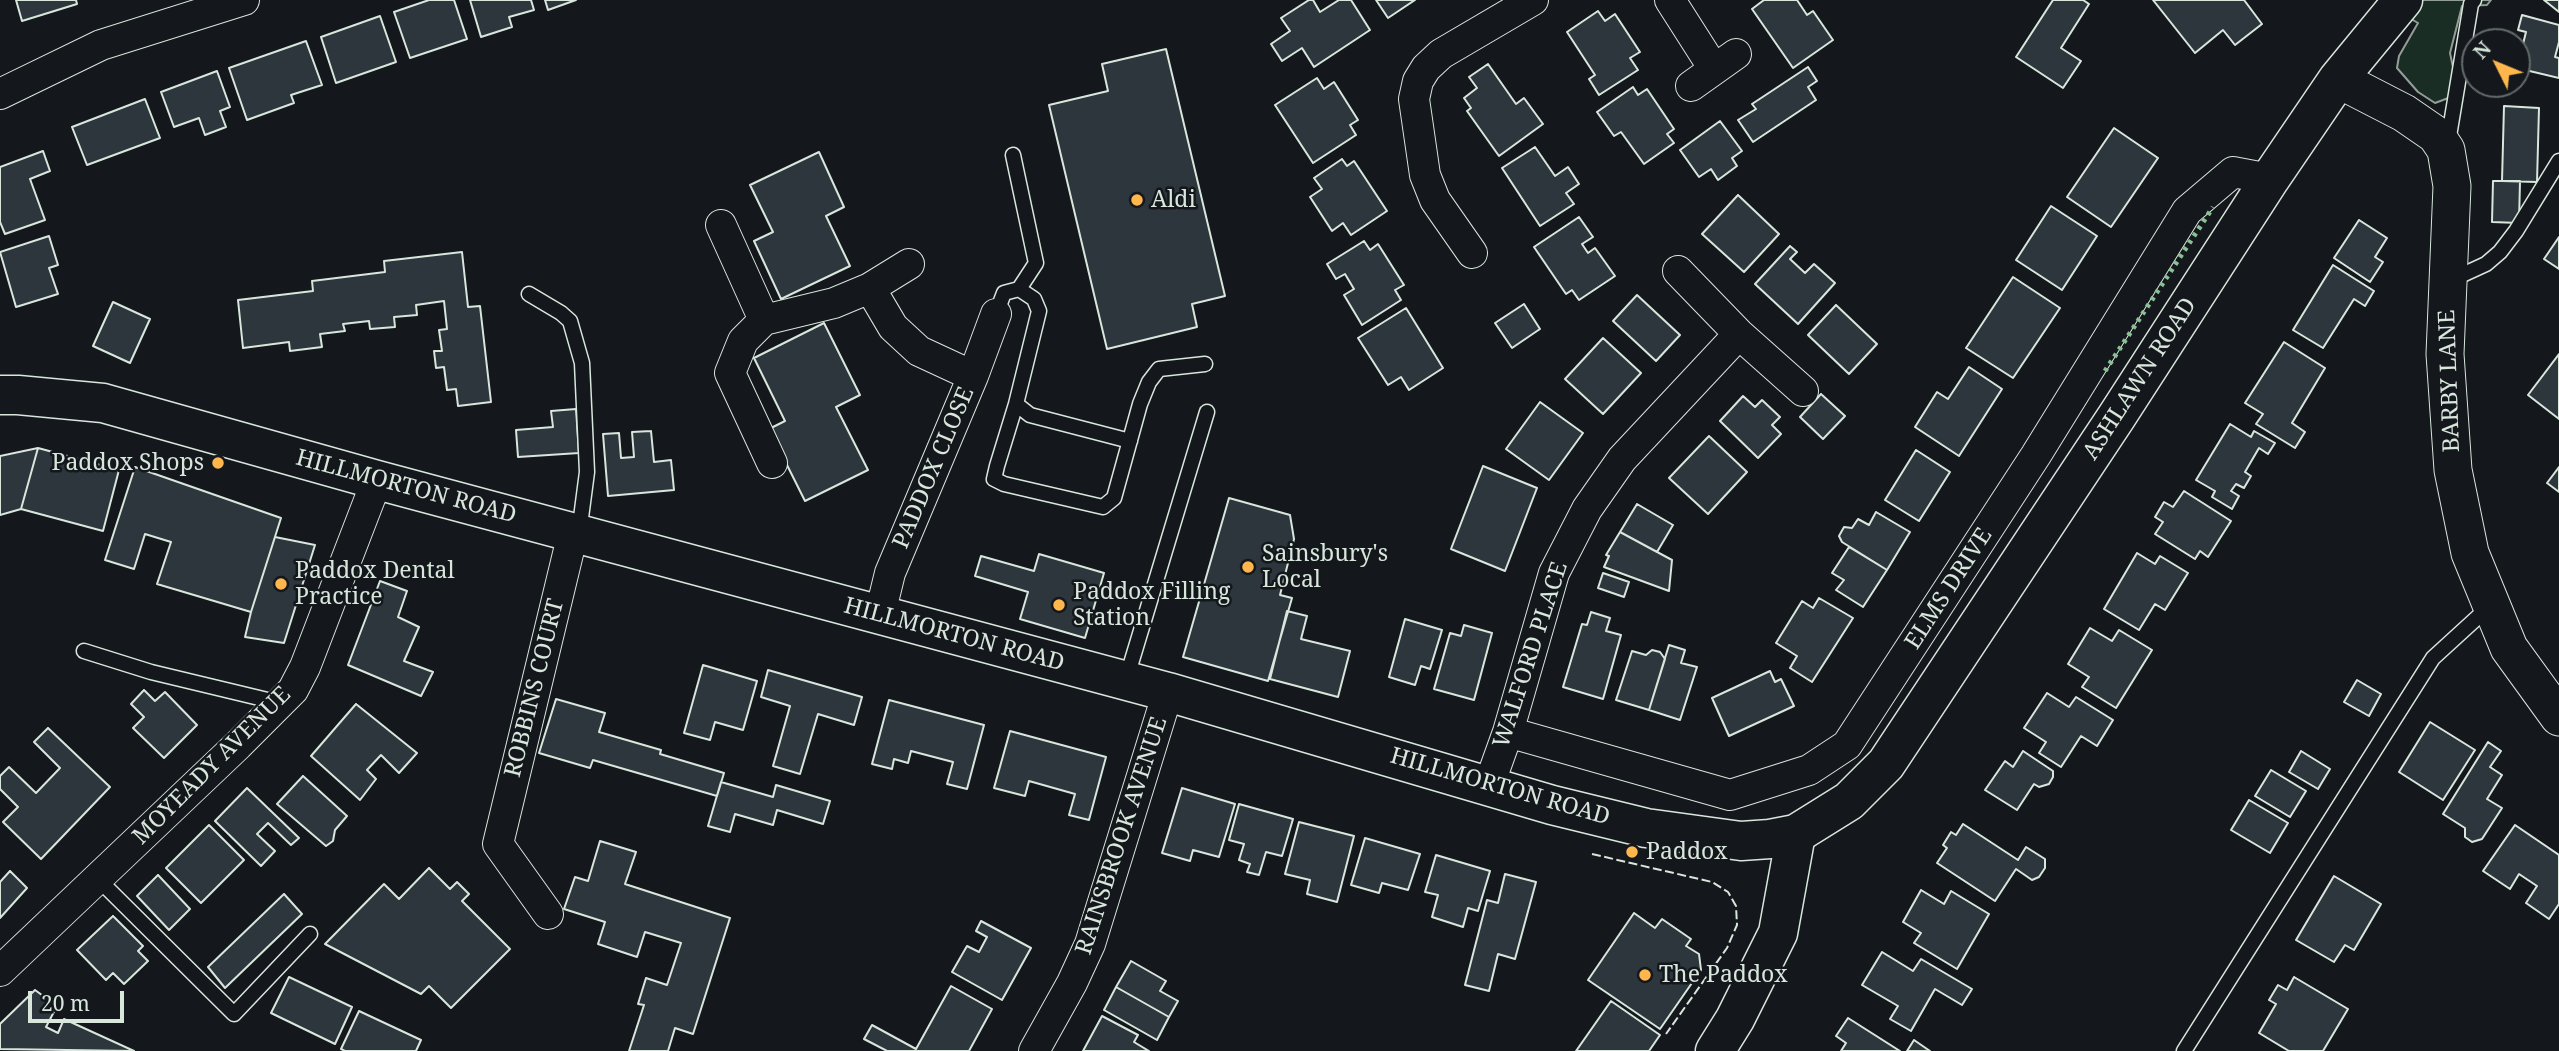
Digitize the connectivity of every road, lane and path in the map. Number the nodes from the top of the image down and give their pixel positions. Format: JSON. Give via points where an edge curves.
{"nodes":[{"id":1,"x":244,"y":0,"type":"edge"},
{"id":2,"x":1533,"y":0,"type":"edge"},
{"id":3,"x":1670,"y":0,"type":"edge"},
{"id":4,"x":2403,"y":0,"type":"edge"},
{"id":5,"x":2474,"y":0,"type":"edge"},
{"id":6,"x":1714,"y":70,"type":"dead end"},
{"id":7,"x":2338,"y":79,"type":"junction"},
{"id":8,"x":0,"y":94,"type":"edge"},
{"id":9,"x":2446,"y":150,"type":"junction"},
{"id":10,"x":1013,"y":155,"type":"dead end"},
{"id":11,"x":2559,"y":161,"type":"edge"},
{"id":12,"x":2270,"y":179,"type":"junction"},
{"id":13,"x":720,"y":225,"type":"dead end"},
{"id":14,"x":1472,"y":253,"type":"dead end"},
{"id":15,"x":909,"y":264,"type":"dead end"},
{"id":16,"x":1678,"y":271,"type":"dead end"},
{"id":17,"x":2448,"y":281,"type":"junction"},
{"id":18,"x":870,"y":288,"type":"junction"},
{"id":19,"x":1019,"y":289,"type":"junction"},
{"id":20,"x":529,"y":294,"type":"dead end"},
{"id":21,"x":996,"y":314,"type":"joint"},
{"id":22,"x":764,"y":320,"type":"junction"},
{"id":23,"x":1739,"y":334,"type":"junction"},
{"id":24,"x":1205,"y":364,"type":"dead end"},
{"id":25,"x":973,"y":376,"type":"junction"},
{"id":26,"x":1803,"y":391,"type":"dead end"},
{"id":27,"x":0,"y":395,"type":"edge"},
{"id":28,"x":1016,"y":404,"type":"junction"},
{"id":29,"x":1207,"y":412,"type":"dead end"},
{"id":30,"x":1130,"y":441,"type":"junction"},
{"id":31,"x":772,"y":463,"type":"dead end"},
{"id":32,"x":377,"y":480,"type":"junction"},
{"id":33,"x":576,"y":533,"type":"junction"},
{"id":34,"x":2492,"y":604,"type":"junction"},
{"id":35,"x":880,"y":614,"type":"junction"},
{"id":36,"x":84,"y":651,"type":"dead end"},
{"id":37,"x":1126,"y":681,"type":"junction"},
{"id":38,"x":1168,"y":692,"type":"junction"},
{"id":39,"x":280,"y":703,"type":"junction"},
{"id":40,"x":2559,"y":717,"type":"edge"},
{"id":41,"x":1508,"y":732,"type":"junction"},
{"id":42,"x":1886,"y":764,"type":"joint"},
{"id":43,"x":1489,"y":785,"type":"junction"},
{"id":44,"x":1796,"y":834,"type":"junction"},
{"id":45,"x":97,"y":878,"type":"junction"},
{"id":46,"x":548,"y":914,"type":"dead end"},
{"id":47,"x":310,"y":934,"type":"dead end"},
{"id":48,"x":0,"y":971,"type":"edge"},
{"id":49,"x":1034,"y":1051,"type":"edge"},
{"id":50,"x":1715,"y":1051,"type":"edge"},
{"id":51,"x":2184,"y":1051,"type":"edge"}],
"edges":[{"from":1,"to":8,"type":"street","via":[[101,45]]},
{"from":2,"to":14,"type":"street","via":[[1441,54],[1418,81],[1414,99],[1425,175],[1435,200]]},
{"from":3,"to":6,"type":"street"},
{"from":4,"to":7,"type":"main road","name":"ASHLAWN ROAD"},
{"from":5,"to":9,"type":"lane"},
{"from":7,"to":9,"type":"street","via":[[2404,113],[2436,135]]},
{"from":7,"to":12,"type":"main road","name":"ASHLAWN ROAD"},
{"from":9,"to":17,"type":"street","name":"BARBY LANE","via":[[2452,186]]},
{"from":10,"to":19,"type":"lane","via":[[1036,263]]},
{"from":11,"to":17,"type":"lane","via":[[2500,252],[2486,264]]},
{"from":12,"to":41,"type":"street","name":"ELMS DRIVE","via":[[2233,172],[2188,211],[1847,746],[1809,770],[1730,795]]},
{"from":12,"to":42,"type":"main road","name":"ASHLAWN ROAD"},
{"from":13,"to":22,"type":"street"},
{"from":15,"to":18,"type":"street"},
{"from":16,"to":23,"type":"street"},
{"from":17,"to":34,"type":"street","name":"BARBY LANE","via":[[2445,354],[2453,470],[2470,553]]},
{"from":18,"to":22,"type":"street","via":[[834,303]]},
{"from":18,"to":25,"type":"street","name":"PADDOX CLOSE","via":[[893,327],[919,351]]},
{"from":19,"to":21,"type":"lane","via":[[1004,293]]},
{"from":19,"to":28,"type":"lane","via":[[1034,299],[1039,310]]},
{"from":20,"to":33,"type":"lane","via":[[570,321],[582,363],[587,472]]},
{"from":21,"to":25,"type":"street"},
{"from":22,"to":31,"type":"street","via":[[743,341],[730,373]]},
{"from":23,"to":26,"type":"street"},
{"from":23,"to":41,"type":"street","name":"WALFORD PLACE","via":[[1622,459],[1587,509],[1554,573]]},
{"from":24,"to":30,"type":"lane","via":[[1159,369],[1140,404]]},
{"from":25,"to":35,"type":"street","name":"PADDOX CLOSE","via":[[890,573]]},
{"from":27,"to":32,"type":"main road","name":"HILLMORTON ROAD","via":[[103,403]]},
{"from":28,"to":30,"type":"lane","via":[[1030,415]]},
{"from":28,"to":30,"type":"lane","via":[[995,479],[1004,484],[1103,507],[1114,498]]},
{"from":29,"to":37,"type":"lane"},
{"from":32,"to":33,"type":"main road","name":"HILLMORTON ROAD"},
{"from":32,"to":39,"type":"street","name":"MOYEADY AVENUE","via":[[305,667]]},
{"from":33,"to":35,"type":"main road","name":"HILLMORTON ROAD"},
{"from":33,"to":46,"type":"street","name":"ROBBINS COURT","via":[[498,844]]},
{"from":34,"to":40,"type":"street","name":"BARBY LANE","via":[[2509,648]]},
{"from":34,"to":51,"type":"lane","via":[[2432,658]]},
{"from":35,"to":37,"type":"main road","name":"HILLMORTON ROAD"},
{"from":36,"to":39,"type":"lane"},
{"from":37,"to":38,"type":"main road","name":"HILLMORTON ROAD"},
{"from":38,"to":43,"type":"main road","name":"HILLMORTON ROAD"},
{"from":38,"to":49,"type":"street","name":"RAINSBROOK AVENUE","via":[[1090,944]]},
{"from":39,"to":45,"type":"street","name":"MOYEADY AVENUE"},
{"from":41,"to":43,"type":"street","name":"WALFORD PLACE"},
{"from":42,"to":44,"type":"main road","name":"HILLMORTON ROAD","via":[[1849,801]]},
{"from":43,"to":44,"type":"main road","name":"HILLMORTON ROAD","via":[[1646,828],[1741,841]]},
{"from":44,"to":50,"type":"main road","via":[[1778,933]]},
{"from":45,"to":47,"type":"lane","via":[[234,1014]]},
{"from":45,"to":48,"type":"street","name":"MOYEADY AVENUE"}]}
